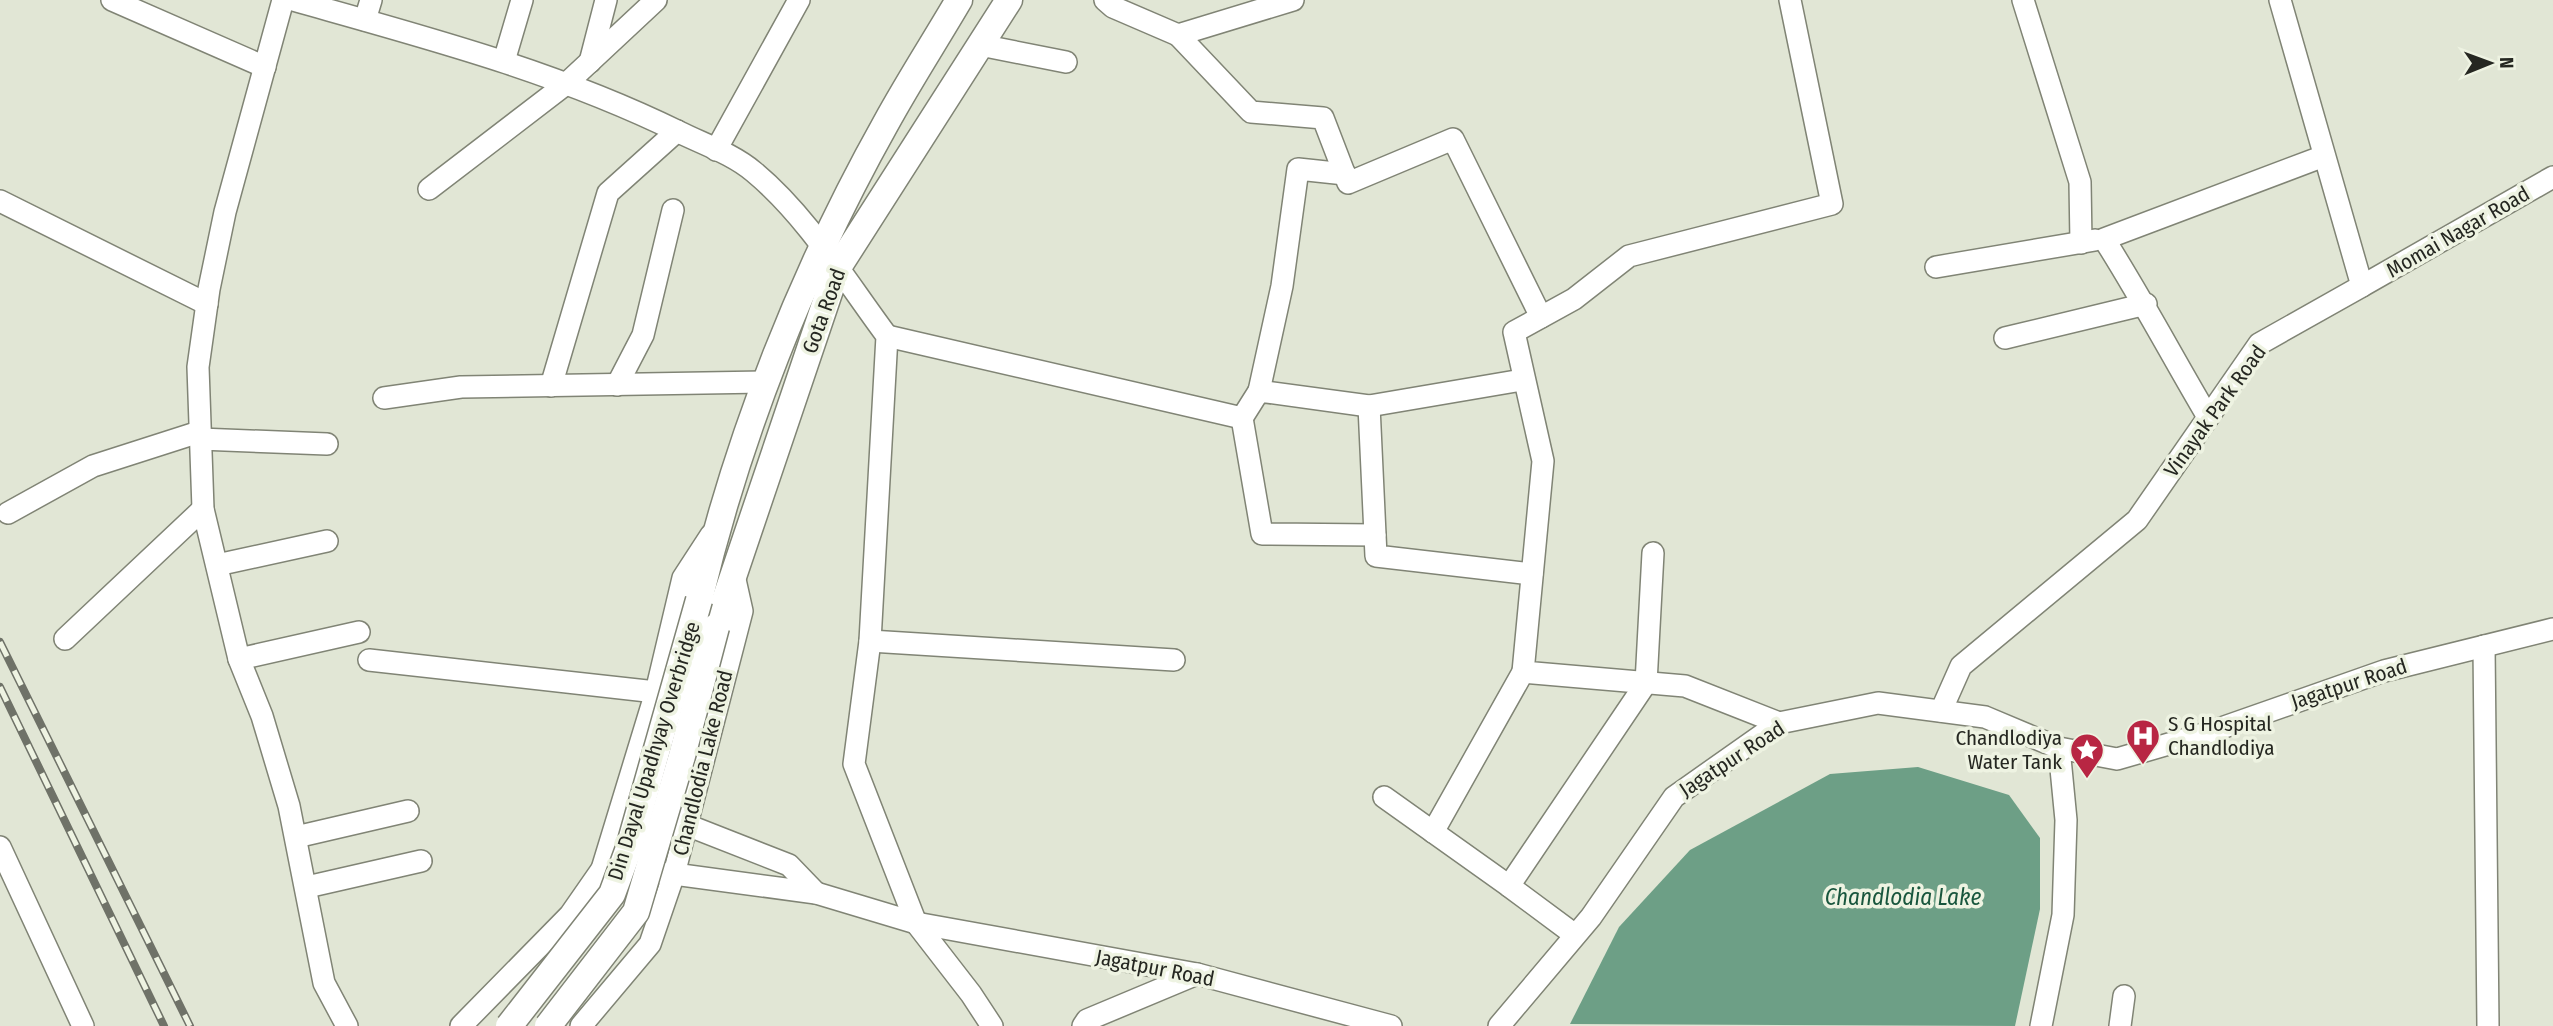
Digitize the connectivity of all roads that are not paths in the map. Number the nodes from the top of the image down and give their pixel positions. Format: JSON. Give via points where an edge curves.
{"nodes":[{"id":1,"x":112,"y":0,"type":"edge"},
{"id":2,"x":283,"y":0,"type":"edge"},
{"id":3,"x":293,"y":0,"type":"edge"},
{"id":4,"x":522,"y":0,"type":"edge"},
{"id":5,"x":606,"y":0,"type":"edge"},
{"id":6,"x":656,"y":0,"type":"edge"},
{"id":7,"x":799,"y":0,"type":"edge"},
{"id":8,"x":959,"y":0,"type":"edge"},
{"id":9,"x":1009,"y":0,"type":"edge"},
{"id":10,"x":1105,"y":0,"type":"edge"},
{"id":11,"x":1293,"y":0,"type":"edge"},
{"id":12,"x":1790,"y":0,"type":"edge"},
{"id":13,"x":2023,"y":0,"type":"edge"},
{"id":14,"x":2280,"y":0,"type":"edge"},
{"id":15,"x":368,"y":10,"type":"edge"},
{"id":16,"x":1178,"y":35,"type":"junction"},
{"id":17,"x":980,"y":45,"type":"junction"},
{"id":18,"x":504,"y":61,"type":"junction"},
{"id":19,"x":590,"y":62,"type":"junction"},
{"id":20,"x":1066,"y":62,"type":"dead end"},
{"id":21,"x":265,"y":67,"type":"junction"},
{"id":22,"x":566,"y":84,"type":"junction"},
{"id":23,"x":677,"y":131,"type":"junction"},
{"id":24,"x":716,"y":150,"type":"junction"},
{"id":25,"x":2324,"y":156,"type":"junction"},
{"id":26,"x":1345,"y":174,"type":"junction"},
{"id":27,"x":2553,"y":177,"type":"edge"},
{"id":28,"x":429,"y":189,"type":"dead end"},
{"id":29,"x":0,"y":201,"type":"edge"},
{"id":30,"x":673,"y":210,"type":"dead end"},
{"id":31,"x":2104,"y":239,"type":"junction"},
{"id":32,"x":2081,"y":243,"type":"junction"},
{"id":33,"x":830,"y":259,"type":"junction"},
{"id":34,"x":1936,"y":267,"type":"dead end"},
{"id":35,"x":2362,"y":286,"type":"junction"},
{"id":36,"x":207,"y":304,"type":"junction"},
{"id":37,"x":2146,"y":304,"type":"junction"},
{"id":38,"x":1541,"y":317,"type":"junction"},
{"id":39,"x":887,"y":336,"type":"junction"},
{"id":40,"x":2005,"y":338,"type":"dead end"},
{"id":41,"x":1522,"y":380,"type":"junction"},
{"id":42,"x":767,"y":382,"type":"junction"},
{"id":43,"x":618,"y":385,"type":"junction"},
{"id":44,"x":551,"y":386,"type":"junction"},
{"id":45,"x":1259,"y":391,"type":"junction"},
{"id":46,"x":384,"y":398,"type":"dead end"},
{"id":47,"x":1369,"y":406,"type":"junction"},
{"id":48,"x":2208,"y":417,"type":"junction"},
{"id":49,"x":1242,"y":418,"type":"junction"},
{"id":50,"x":200,"y":436,"type":"junction"},
{"id":51,"x":327,"y":444,"type":"dead end"},
{"id":52,"x":203,"y":509,"type":"junction"},
{"id":53,"x":8,"y":513,"type":"dead end"},
{"id":54,"x":716,"y":528,"type":"junction"},
{"id":55,"x":1376,"y":536,"type":"junction"},
{"id":56,"x":327,"y":541,"type":"dead end"},
{"id":57,"x":1653,"y":553,"type":"dead end"},
{"id":58,"x":217,"y":565,"type":"junction"},
{"id":59,"x":1532,"y":574,"type":"junction"},
{"id":60,"x":734,"y":575,"type":"junction"},
{"id":61,"x":2553,"y":629,"type":"edge"},
{"id":62,"x":359,"y":632,"type":"dead end"},
{"id":63,"x":65,"y":639,"type":"dead end"},
{"id":64,"x":870,"y":641,"type":"junction"},
{"id":65,"x":2484,"y":646,"type":"junction"},
{"id":66,"x":239,"y":659,"type":"junction"},
{"id":67,"x":369,"y":660,"type":"dead end"},
{"id":68,"x":1174,"y":660,"type":"dead end"},
{"id":69,"x":1523,"y":672,"type":"junction"},
{"id":70,"x":1646,"y":683,"type":"junction"},
{"id":71,"x":656,"y":692,"type":"junction"},
{"id":72,"x":1941,"y":711,"type":"junction"},
{"id":73,"x":1779,"y":723,"type":"junction"},
{"id":74,"x":2059,"y":748,"type":"junction"},
{"id":75,"x":1384,"y":797,"type":"dead end"},
{"id":76,"x":408,"y":811,"type":"dead end"},
{"id":77,"x":687,"y":825,"type":"junction"},
{"id":78,"x":1433,"y":832,"type":"junction"},
{"id":79,"x":296,"y":837,"type":"junction"},
{"id":80,"x":1,"y":850,"type":"edge"},
{"id":81,"x":421,"y":861,"type":"dead end"},
{"id":82,"x":602,"y":869,"type":"junction"},
{"id":83,"x":674,"y":874,"type":"junction"},
{"id":84,"x":1509,"y":886,"type":"junction"},
{"id":85,"x":307,"y":887,"type":"junction"},
{"id":86,"x":816,"y":893,"type":"junction"},
{"id":87,"x":916,"y":923,"type":"junction"},
{"id":88,"x":1575,"y":935,"type":"junction"},
{"id":89,"x":1198,"y":974,"type":"junction"},
{"id":90,"x":2123,"y":996,"type":"dead end"},
{"id":91,"x":83,"y":1026,"type":"edge"},
{"id":92,"x":347,"y":1026,"type":"edge"},
{"id":93,"x":461,"y":1026,"type":"edge"},
{"id":94,"x":509,"y":1026,"type":"edge"},
{"id":95,"x":548,"y":1026,"type":"edge"},
{"id":96,"x":580,"y":1026,"type":"edge"},
{"id":97,"x":992,"y":1026,"type":"edge"},
{"id":98,"x":1083,"y":1026,"type":"edge"},
{"id":99,"x":1391,"y":1026,"type":"edge"},
{"id":100,"x":1499,"y":1026,"type":"edge"},
{"id":101,"x":2041,"y":1026,"type":"edge"},
{"id":102,"x":2120,"y":1026,"type":"edge"},
{"id":103,"x":2488,"y":1026,"type":"edge"}],
"edges":[{"from":1,"to":21,"type":"street"},
{"from":2,"to":21,"type":"street"},
{"from":3,"to":15,"type":"street"},
{"from":4,"to":18,"type":"street"},
{"from":5,"to":19,"type":"street"},
{"from":6,"to":19,"type":"street"},
{"from":7,"to":24,"type":"street"},
{"from":8,"to":33,"type":"main road","name":"Gota Road","via":[[885,124]]},
{"from":9,"to":17,"type":"main road","name":"Gota Road"},
{"from":10,"to":16,"type":"street"},
{"from":11,"to":16,"type":"street"},
{"from":12,"to":38,"type":"street","via":[[1832,204],[1629,256],[1574,299]]},
{"from":13,"to":32,"type":"street","via":[[2080,182]]},
{"from":14,"to":25,"type":"street"},
{"from":15,"to":18,"type":"street"},
{"from":16,"to":26,"type":"street","via":[[1251,111],[1323,118]]},
{"from":17,"to":20,"type":"street"},
{"from":17,"to":33,"type":"main road","name":"Gota Road"},
{"from":18,"to":22,"type":"street"},
{"from":19,"to":22,"type":"street"},
{"from":21,"to":36,"type":"street","via":[[225,212]]},
{"from":22,"to":23,"type":"street"},
{"from":22,"to":28,"type":"street"},
{"from":23,"to":24,"type":"street"},
{"from":23,"to":44,"type":"street","via":[[608,193]]},
{"from":24,"to":33,"type":"street","via":[[753,171]]},
{"from":25,"to":31,"type":"street"},
{"from":25,"to":35,"type":"street"},
{"from":26,"to":38,"type":"street","via":[[1348,183],[1453,139]]},
{"from":26,"to":45,"type":"street","via":[[1297,169],[1282,286]]},
{"from":27,"to":35,"type":"street","name":"Momai Nagar Road"},
{"from":29,"to":36,"type":"street"},
{"from":30,"to":43,"type":"street","via":[[643,335]]},
{"from":31,"to":32,"type":"street"},
{"from":31,"to":37,"type":"street"},
{"from":32,"to":34,"type":"street"},
{"from":33,"to":39,"type":"street"},
{"from":33,"to":42,"type":"main road","name":"Gota Road"},
{"from":33,"to":60,"type":"main road","name":"Gota Road"},
{"from":35,"to":48,"type":"street","name":"Vinayak Park Road","via":[[2259,344]]},
{"from":36,"to":50,"type":"street","via":[[198,367]]},
{"from":37,"to":40,"type":"street"},
{"from":37,"to":48,"type":"street"},
{"from":38,"to":41,"type":"street","via":[[1514,332]]},
{"from":39,"to":49,"type":"street"},
{"from":39,"to":64,"type":"street"},
{"from":41,"to":47,"type":"street"},
{"from":41,"to":59,"type":"street","via":[[1543,461]]},
{"from":42,"to":43,"type":"street"},
{"from":42,"to":54,"type":"main road","name":"Gota Road"},
{"from":43,"to":44,"type":"street"},
{"from":44,"to":46,"type":"street","via":[[461,387]]},
{"from":45,"to":47,"type":"street"},
{"from":45,"to":49,"type":"street"},
{"from":47,"to":55,"type":"street"},
{"from":48,"to":72,"type":"street","name":"Vinayak Park Road","via":[[2137,520],[1961,666]]},
{"from":49,"to":55,"type":"street","via":[[1262,534]]},
{"from":50,"to":51,"type":"street"},
{"from":50,"to":52,"type":"street"},
{"from":50,"to":53,"type":"street","via":[[93,466]]},
{"from":52,"to":58,"type":"street"},
{"from":52,"to":63,"type":"street"},
{"from":54,"to":71,"type":"street","via":[[683,578]]},
{"from":54,"to":94,"type":"main road","name":"Din Dayal Upadhyay Overbridge","bridge":true,"via":[[629,848],[612,894]]},
{"from":55,"to":59,"type":"street","via":[[1376,556]]},
{"from":56,"to":58,"type":"street"},
{"from":57,"to":70,"type":"street"},
{"from":58,"to":66,"type":"street"},
{"from":59,"to":69,"type":"street"},
{"from":60,"to":77,"type":"street","name":"Chandlodia Lake Road","via":[[742,611]]},
{"from":60,"to":95,"type":"main road","name":"Din Dayal Upadhyay Overbridge","bridge":true,"via":[[636,912]]},
{"from":61,"to":65,"type":"street","name":"Jagatpur Road"},
{"from":62,"to":66,"type":"street"},
{"from":64,"to":68,"type":"street"},
{"from":64,"to":87,"type":"street","via":[[854,764]]},
{"from":65,"to":74,"type":"street","name":"Jagatpur Road","via":[[2384,671],[2118,759]]},
{"from":65,"to":103,"type":"street"},
{"from":66,"to":79,"type":"street","via":[[262,716]]},
{"from":67,"to":71,"type":"street"},
{"from":69,"to":70,"type":"street"},
{"from":69,"to":78,"type":"street"},
{"from":70,"to":73,"type":"street","via":[[1685,686]]},
{"from":70,"to":84,"type":"street"},
{"from":71,"to":82,"type":"street"},
{"from":72,"to":73,"type":"street","name":"Jagatpur Road","via":[[1878,703]]},
{"from":72,"to":74,"type":"street","name":"Jagatpur Road","via":[[1985,717]]},
{"from":73,"to":88,"type":"street","name":"Jagatpur Road","via":[[1674,797]]},
{"from":74,"to":101,"type":"street","via":[[2066,820],[2063,915]]},
{"from":75,"to":78,"type":"street"},
{"from":76,"to":79,"type":"street"},
{"from":77,"to":83,"type":"street","name":"Chandlodia Lake Road"},
{"from":77,"to":86,"type":"street","via":[[789,865]]},
{"from":78,"to":84,"type":"street"},
{"from":79,"to":85,"type":"street"},
{"from":80,"to":91,"type":"street"},
{"from":81,"to":85,"type":"street"},
{"from":82,"to":83,"type":"street"},
{"from":82,"to":93,"type":"street","via":[[569,915]]},
{"from":83,"to":86,"type":"street","name":"Chandlodia Lake Road"},
{"from":83,"to":96,"type":"street","via":[[650,944]]},
{"from":84,"to":88,"type":"street"},
{"from":85,"to":92,"type":"street","via":[[324,983]]},
{"from":86,"to":87,"type":"street","name":"Chandlodia Lake Road"},
{"from":87,"to":89,"type":"street","name":"Jagatpur Road"},
{"from":87,"to":97,"type":"street"},
{"from":88,"to":100,"type":"street","name":"Jagatpur Road"},
{"from":89,"to":98,"type":"street","via":[[1087,1020]]},
{"from":89,"to":99,"type":"street","name":"Jagatpur Road"},
{"from":90,"to":102,"type":"street"}]}
